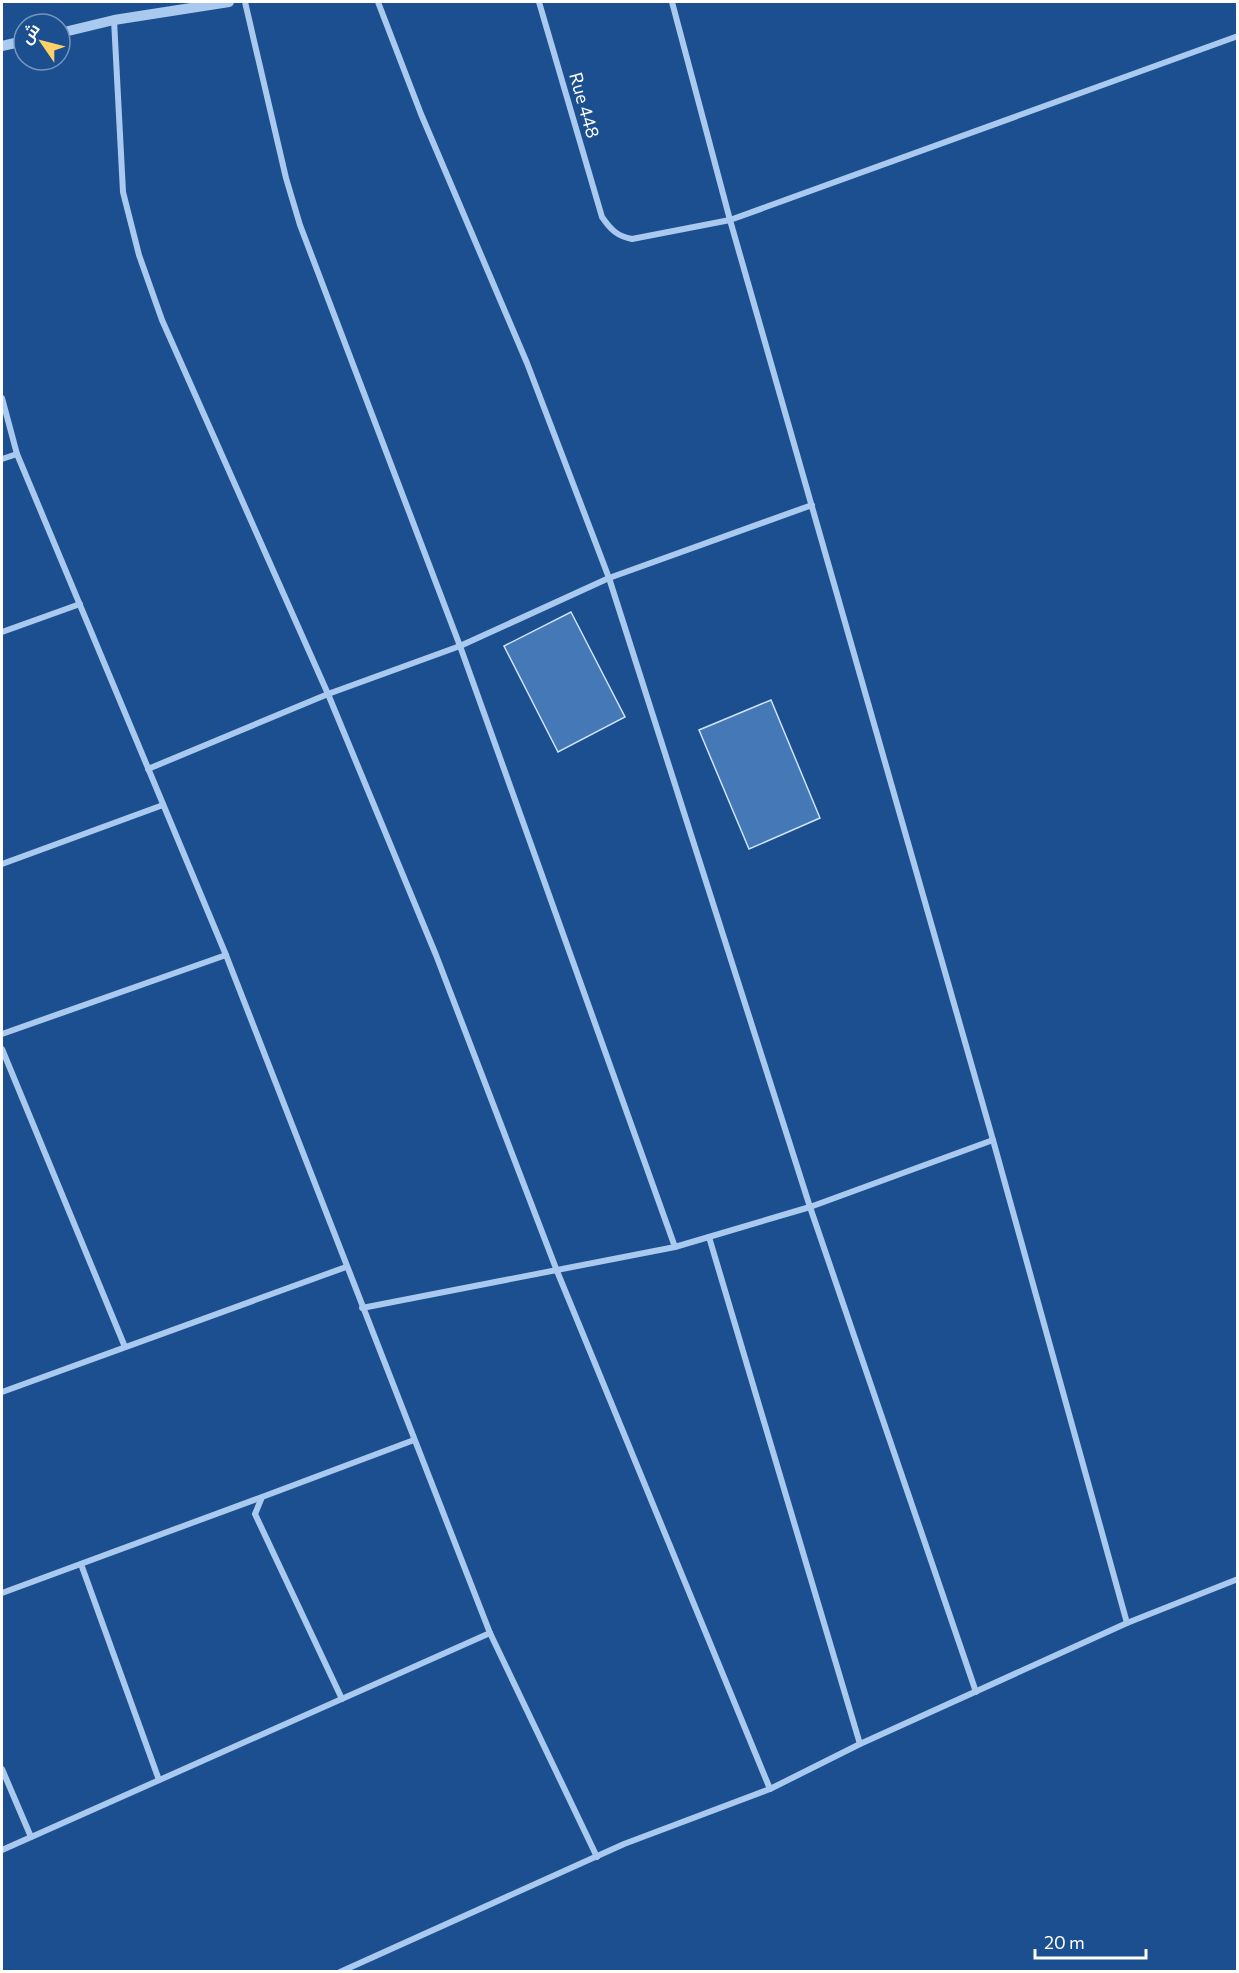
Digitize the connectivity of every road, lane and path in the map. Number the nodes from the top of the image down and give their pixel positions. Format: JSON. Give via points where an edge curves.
{"nodes":[{"id":1,"x":229,"y":2,"type":"edge"},
{"id":2,"x":245,"y":2,"type":"edge"},
{"id":3,"x":378,"y":2,"type":"edge"},
{"id":4,"x":539,"y":2,"type":"edge"},
{"id":5,"x":672,"y":2,"type":"edge"},
{"id":6,"x":114,"y":20,"type":"junction"},
{"id":7,"x":72,"y":30,"type":"edge"},
{"id":8,"x":1238,"y":36,"type":"edge"},
{"id":9,"x":730,"y":220,"type":"junction"},
{"id":10,"x":2,"y":398,"type":"edge"},
{"id":11,"x":17,"y":454,"type":"junction"},
{"id":12,"x":2,"y":459,"type":"edge"},
{"id":13,"x":812,"y":505,"type":"junction"},
{"id":14,"x":609,"y":579,"type":"junction"},
{"id":15,"x":80,"y":604,"type":"junction"},
{"id":16,"x":2,"y":632,"type":"edge"},
{"id":17,"x":460,"y":646,"type":"junction"},
{"id":18,"x":328,"y":694,"type":"junction"},
{"id":19,"x":148,"y":769,"type":"junction"},
{"id":20,"x":163,"y":806,"type":"junction"},
{"id":21,"x":2,"y":864,"type":"edge"},
{"id":22,"x":226,"y":956,"type":"junction"},
{"id":23,"x":2,"y":1034,"type":"edge"},
{"id":24,"x":2,"y":1049,"type":"edge"},
{"id":25,"x":993,"y":1140,"type":"junction"},
{"id":26,"x":810,"y":1207,"type":"junction"},
{"id":27,"x":709,"y":1237,"type":"junction"},
{"id":28,"x":675,"y":1247,"type":"junction"},
{"id":29,"x":346,"y":1267,"type":"junction"},
{"id":30,"x":557,"y":1271,"type":"junction"},
{"id":31,"x":362,"y":1308,"type":"junction"},
{"id":32,"x":125,"y":1347,"type":"junction"},
{"id":33,"x":2,"y":1392,"type":"edge"},
{"id":34,"x":414,"y":1440,"type":"junction"},
{"id":35,"x":262,"y":1497,"type":"junction"},
{"id":36,"x":81,"y":1564,"type":"junction"},
{"id":37,"x":1238,"y":1579,"type":"edge"},
{"id":38,"x":2,"y":1593,"type":"edge"},
{"id":39,"x":1127,"y":1623,"type":"junction"},
{"id":40,"x":490,"y":1633,"type":"junction"},
{"id":41,"x":976,"y":1692,"type":"junction"},
{"id":42,"x":342,"y":1699,"type":"junction"},
{"id":43,"x":860,"y":1744,"type":"junction"},
{"id":44,"x":2,"y":1769,"type":"edge"},
{"id":45,"x":159,"y":1780,"type":"junction"},
{"id":46,"x":770,"y":1789,"type":"junction"},
{"id":47,"x":31,"y":1837,"type":"junction"},
{"id":48,"x":2,"y":1850,"type":"edge"},
{"id":49,"x":597,"y":1857,"type":"junction"},
{"id":50,"x":340,"y":1971,"type":"edge"}],
"edges":[{"from":1,"to":6,"type":"street"},
{"from":2,"to":17,"type":"street","via":[[300,225]]},
{"from":3,"to":14,"type":"street","via":[[527,363]]},
{"from":4,"to":9,"type":"street","name":"Rue 448","via":[[602,217],[610,230],[632,240]]},
{"from":5,"to":9,"type":"street"},
{"from":6,"to":7,"type":"street"},
{"from":6,"to":18,"type":"street","via":[[123,192],[139,255],[162,320]]},
{"from":8,"to":9,"type":"street"},
{"from":9,"to":13,"type":"street"},
{"from":10,"to":11,"type":"street"},
{"from":11,"to":12,"type":"street"},
{"from":11,"to":15,"type":"street"},
{"from":13,"to":14,"type":"street"},
{"from":13,"to":25,"type":"street"},
{"from":14,"to":17,"type":"street"},
{"from":14,"to":26,"type":"street"},
{"from":15,"to":16,"type":"street"},
{"from":15,"to":19,"type":"street"},
{"from":17,"to":18,"type":"street"},
{"from":17,"to":28,"type":"street"},
{"from":18,"to":19,"type":"street"},
{"from":18,"to":30,"type":"street","via":[[436,955]]},
{"from":19,"to":20,"type":"street"},
{"from":20,"to":21,"type":"street"},
{"from":20,"to":22,"type":"street"},
{"from":22,"to":23,"type":"street"},
{"from":22,"to":29,"type":"street"},
{"from":24,"to":32,"type":"street"},
{"from":25,"to":26,"type":"street"},
{"from":25,"to":39,"type":"street"},
{"from":26,"to":27,"type":"street"},
{"from":26,"to":41,"type":"street"},
{"from":27,"to":28,"type":"street"},
{"from":27,"to":43,"type":"street"},
{"from":28,"to":30,"type":"street"},
{"from":29,"to":31,"type":"street"},
{"from":29,"to":32,"type":"street"},
{"from":30,"to":31,"type":"street"},
{"from":30,"to":46,"type":"street"},
{"from":31,"to":34,"type":"street"},
{"from":32,"to":33,"type":"street"},
{"from":34,"to":35,"type":"street"},
{"from":34,"to":40,"type":"street"},
{"from":35,"to":36,"type":"street"},
{"from":35,"to":42,"type":"street","via":[[255,1514]]},
{"from":36,"to":38,"type":"street"},
{"from":36,"to":45,"type":"street"},
{"from":37,"to":39,"type":"street"},
{"from":39,"to":41,"type":"street"},
{"from":40,"to":42,"type":"street"},
{"from":40,"to":49,"type":"street"},
{"from":41,"to":43,"type":"street"},
{"from":42,"to":45,"type":"street"},
{"from":43,"to":46,"type":"street"},
{"from":44,"to":47,"type":"street"},
{"from":45,"to":47,"type":"street"},
{"from":46,"to":49,"type":"street"},
{"from":47,"to":48,"type":"street"},
{"from":49,"to":50,"type":"street"}]}
